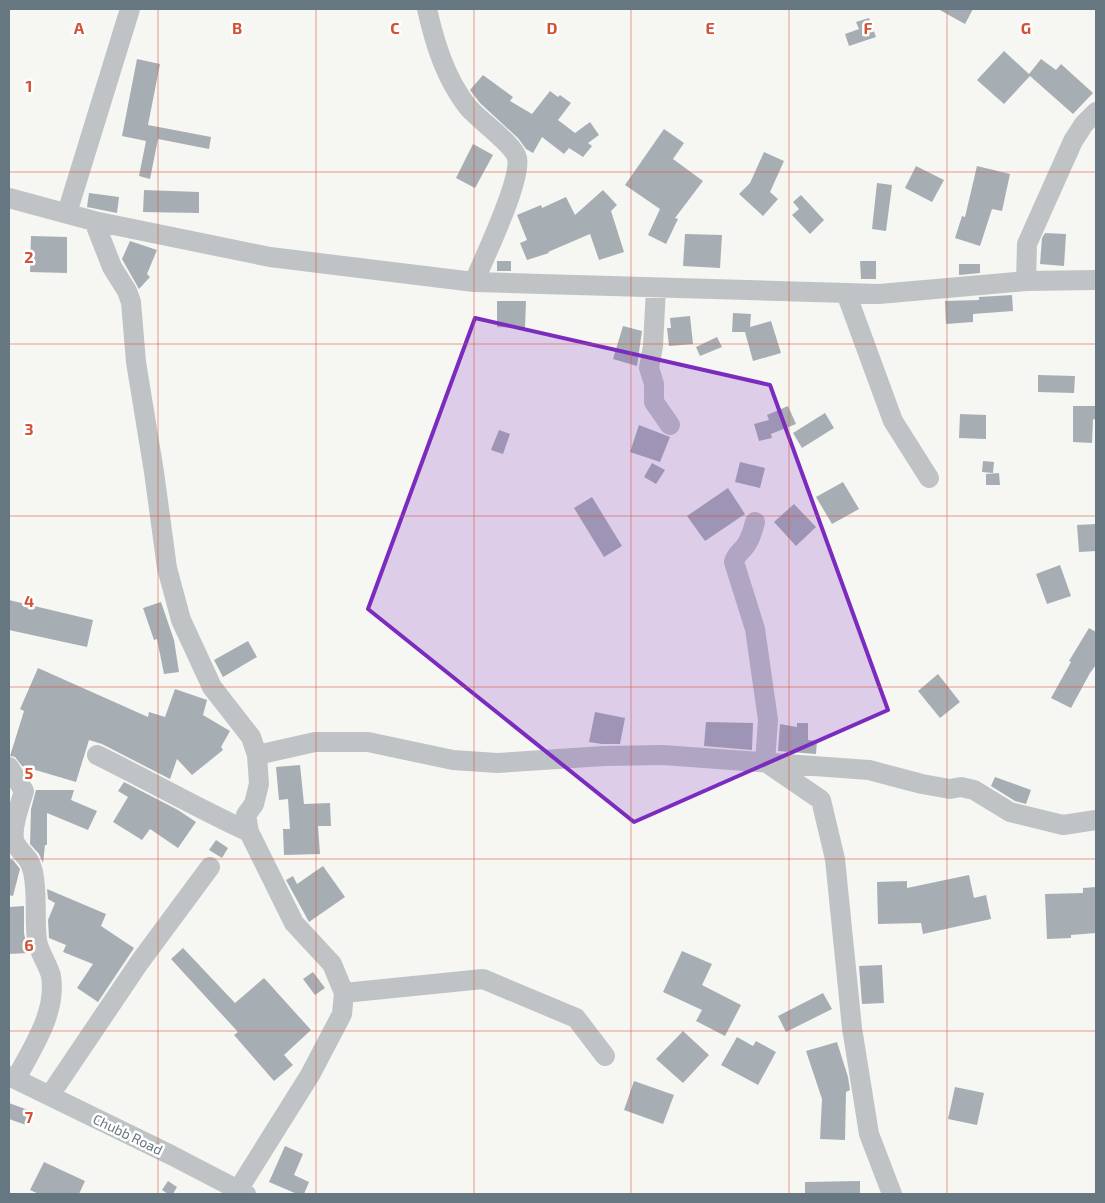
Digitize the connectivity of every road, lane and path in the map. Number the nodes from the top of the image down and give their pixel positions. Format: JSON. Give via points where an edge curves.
{"nodes":[{"id":1,"x":130,"y":9,"type":"edge"},
{"id":2,"x":427,"y":9,"type":"edge"},
{"id":3,"x":1096,"y":112,"type":"edge"},
{"id":4,"x":11,"y":205,"type":"edge"},
{"id":5,"x":67,"y":213,"type":"junction"},
{"id":6,"x":94,"y":221,"type":"junction"},
{"id":7,"x":1096,"y":280,"type":"edge"},
{"id":8,"x":1026,"y":281,"type":"junction"},
{"id":9,"x":474,"y":282,"type":"junction"},
{"id":10,"x":656,"y":288,"type":"junction"},
{"id":11,"x":846,"y":293,"type":"junction"},
{"id":12,"x":670,"y":425,"type":"dead end"},
{"id":13,"x":929,"y":478,"type":"dead end"},
{"id":14,"x":755,"y":522,"type":"dead end"},
{"id":15,"x":96,"y":755,"type":"dead end"},
{"id":16,"x":257,"y":755,"type":"junction"},
{"id":17,"x":765,"y":762,"type":"junction"},
{"id":18,"x":9,"y":767,"type":"edge"},
{"id":19,"x":1096,"y":820,"type":"edge"},
{"id":20,"x":249,"y":832,"type":"junction"},
{"id":21,"x":210,"y":868,"type":"dead end"},
{"id":22,"x":344,"y":993,"type":"junction"},
{"id":23,"x":605,"y":1056,"type":"dead end"},
{"id":24,"x":12,"y":1078,"type":"edge"},
{"id":25,"x":50,"y":1095,"type":"junction"},
{"id":26,"x":242,"y":1192,"type":"edge"},
{"id":27,"x":892,"y":1194,"type":"edge"}],
"edges":[{"from":1,"to":5,"type":"street"},
{"from":2,"to":9,"type":"street","via":[[433,38],[450,81],[468,108],[517,156],[518,169],[511,190]]},
{"from":3,"to":8,"type":"street","via":[[1072,141],[1027,244]]},
{"from":4,"to":5,"type":"street"},
{"from":5,"to":6,"type":"street"},
{"from":6,"to":9,"type":"street","via":[[270,257]]},
{"from":6,"to":16,"type":"street","via":[[112,267],[131,302],[136,362],[168,568],[181,620],[212,686],[251,737]]},
{"from":7,"to":8,"type":"street"},
{"from":8,"to":11,"type":"street","via":[[879,294]]},
{"from":9,"to":10,"type":"street"},
{"from":10,"to":11,"type":"street"},
{"from":10,"to":12,"type":"street","via":[[654,346],[649,368],[654,384],[654,402]]},
{"from":11,"to":13,"type":"street","via":[[893,421]]},
{"from":14,"to":17,"type":"street","via":[[752,534],[734,562],[755,629],[768,720]]},
{"from":15,"to":20,"type":"street"},
{"from":16,"to":17,"type":"street","via":[[315,742],[368,742],[453,760],[498,763],[663,755]]},
{"from":16,"to":20,"type":"street","via":[[259,784],[254,804],[246,816]]},
{"from":17,"to":19,"type":"street","via":[[869,770],[922,784],[950,789],[961,787],[974,790],[1010,812],[1062,825]]},
{"from":17,"to":27,"type":"street","via":[[821,800],[835,859],[852,1028],[869,1134]]},
{"from":18,"to":24,"type":"street","via":[[24,791],[13,832],[16,845],[29,858],[33,874],[37,942],[50,975],[51,991],[50,1008],[39,1034]]},
{"from":20,"to":22,"type":"street","via":[[294,923],[332,964]]},
{"from":21,"to":25,"type":"street","via":[[139,963]]},
{"from":22,"to":23,"type":"street","via":[[483,978],[576,1018]]},
{"from":22,"to":26,"type":"street","via":[[342,1014]]},
{"from":24,"to":25,"type":"street","name":"Chubb Road"},
{"from":25,"to":26,"type":"street","name":"Chubb Road"}]}
